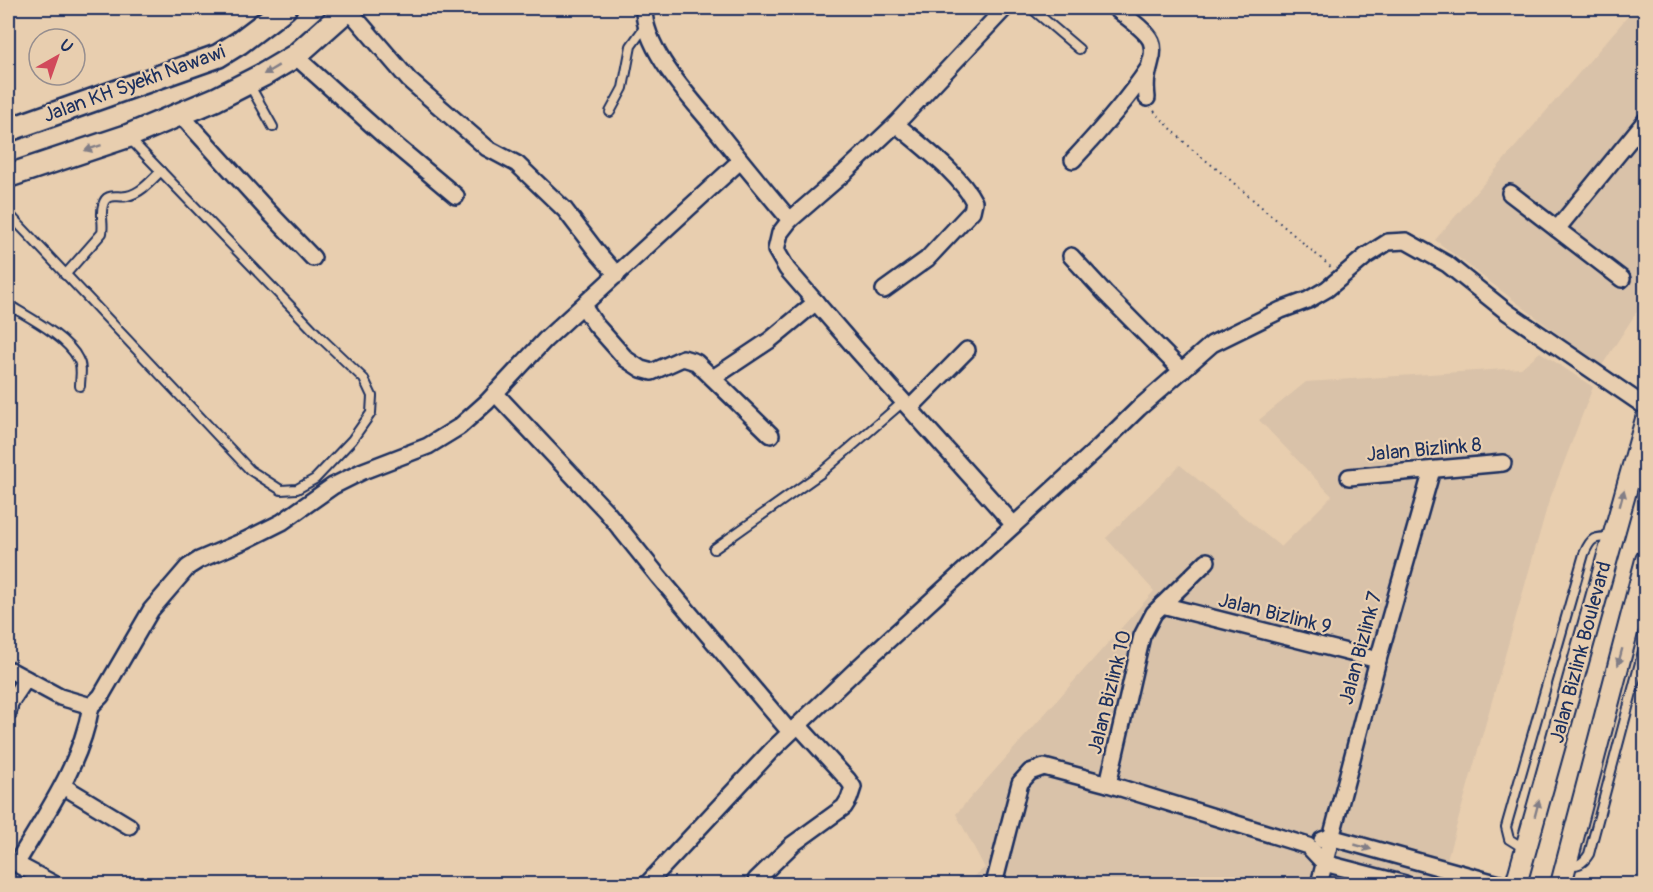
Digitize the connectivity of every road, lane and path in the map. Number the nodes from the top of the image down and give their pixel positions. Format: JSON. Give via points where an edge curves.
{"nodes":[{"id":1,"x":285,"y":8,"type":"edge"},
{"id":2,"x":349,"y":8,"type":"edge"},
{"id":3,"x":644,"y":8,"type":"edge"},
{"id":4,"x":1005,"y":8,"type":"edge"},
{"id":5,"x":1030,"y":8,"type":"edge"},
{"id":6,"x":1115,"y":8,"type":"edge"},
{"id":7,"x":646,"y":24,"type":"junction"},
{"id":8,"x":1079,"y":49,"type":"dead end"},
{"id":9,"x":295,"y":56,"type":"junction"},
{"id":10,"x":1148,"y":69,"type":"junction"},
{"id":11,"x":248,"y":83,"type":"junction"},
{"id":12,"x":1146,"y":98,"type":"joint"},
{"id":13,"x":610,"y":112,"type":"dead end"},
{"id":14,"x":180,"y":114,"type":"junction"},
{"id":15,"x":1646,"y":120,"type":"edge"},
{"id":16,"x":896,"y":124,"type":"junction"},
{"id":17,"x":273,"y":127,"type":"dead end"},
{"id":18,"x":8,"y":130,"type":"edge"},
{"id":19,"x":128,"y":136,"type":"junction"},
{"id":20,"x":1073,"y":160,"type":"dead end"},
{"id":21,"x":741,"y":161,"type":"junction"},
{"id":22,"x":161,"y":171,"type":"junction"},
{"id":23,"x":8,"y":176,"type":"edge"},
{"id":24,"x":1510,"y":193,"type":"dead end"},
{"id":25,"x":456,"y":196,"type":"dead end"},
{"id":26,"x":8,"y":213,"type":"edge"},
{"id":27,"x":790,"y":220,"type":"junction"},
{"id":28,"x":1557,"y":229,"type":"junction"},
{"id":29,"x":1071,"y":256,"type":"dead end"},
{"id":30,"x":313,"y":258,"type":"dead end"},
{"id":31,"x":65,"y":275,"type":"junction"},
{"id":32,"x":617,"y":275,"type":"junction"},
{"id":33,"x":1342,"y":277,"type":"junction"},
{"id":34,"x":1622,"y":279,"type":"dead end"},
{"id":35,"x":884,"y":290,"type":"dead end"},
{"id":36,"x":8,"y":302,"type":"edge"},
{"id":37,"x":816,"y":302,"type":"junction"},
{"id":38,"x":583,"y":306,"type":"junction"},
{"id":39,"x":967,"y":350,"type":"dead end"},
{"id":40,"x":1182,"y":370,"type":"junction"},
{"id":41,"x":713,"y":378,"type":"junction"},
{"id":42,"x":80,"y":386,"type":"dead end"},
{"id":43,"x":495,"y":393,"type":"junction"},
{"id":44,"x":906,"y":405,"type":"junction"},
{"id":45,"x":1646,"y":407,"type":"edge"},
{"id":46,"x":1646,"y":419,"type":"edge"},
{"id":47,"x":771,"y":435,"type":"dead end"},
{"id":48,"x":1503,"y":464,"type":"dead end"},
{"id":49,"x":1638,"y":467,"type":"edge"},
{"id":50,"x":1432,"y":470,"type":"junction"},
{"id":51,"x":1349,"y":477,"type":"dead end"},
{"id":52,"x":1014,"y":525,"type":"junction"},
{"id":53,"x":714,"y":549,"type":"dead end"},
{"id":54,"x":1646,"y":560,"type":"edge"},
{"id":55,"x":1207,"y":561,"type":"dead end"},
{"id":56,"x":1162,"y":605,"type":"junction"},
{"id":57,"x":1646,"y":640,"type":"edge"},
{"id":58,"x":1378,"y":660,"type":"junction"},
{"id":59,"x":8,"y":669,"type":"edge"},
{"id":60,"x":26,"y":679,"type":"junction"},
{"id":61,"x":92,"y":706,"type":"junction"},
{"id":62,"x":8,"y":713,"type":"edge"},
{"id":63,"x":794,"y":729,"type":"junction"},
{"id":64,"x":1108,"y":784,"type":"junction"},
{"id":65,"x":63,"y":786,"type":"junction"},
{"id":66,"x":129,"y":826,"type":"dead end"},
{"id":67,"x":1330,"y":837,"type":"junction"},
{"id":68,"x":1308,"y":846,"type":"junction"},
{"id":69,"x":1324,"y":863,"type":"junction"},
{"id":70,"x":1566,"y":864,"type":"junction"},
{"id":71,"x":756,"y":880,"type":"dead end"},
{"id":72,"x":54,"y":885,"type":"edge"},
{"id":73,"x":647,"y":885,"type":"edge"},
{"id":74,"x":994,"y":885,"type":"edge"},
{"id":75,"x":1319,"y":885,"type":"edge"},
{"id":76,"x":1405,"y":885,"type":"edge"},
{"id":77,"x":1499,"y":885,"type":"edge"},
{"id":78,"x":1516,"y":885,"type":"edge"},
{"id":79,"x":1561,"y":885,"type":"edge"}],
"edges":[{"from":1,"to":18,"type":"main road","name":"Jalan KH Syekh Nawawi","via":[[218,56]]},
{"from":2,"to":9,"type":"main road","name":"Jalan KH Syekh Nawawi"},
{"from":2,"to":32,"type":"street","via":[[409,80],[487,148],[517,164],[565,210]]},
{"from":3,"to":7,"type":"street"},
{"from":4,"to":16,"type":"street"},
{"from":5,"to":8,"type":"lane"},
{"from":6,"to":10,"type":"street","via":[[1151,41]]},
{"from":7,"to":13,"type":"lane","via":[[631,46],[623,88]]},
{"from":7,"to":21,"type":"street","via":[[666,66]]},
{"from":9,"to":11,"type":"main road","name":"Jalan KH Syekh Nawawi","one_way":true},
{"from":9,"to":25,"type":"street"},
{"from":10,"to":12,"type":"street"},
{"from":10,"to":20,"type":"street"},
{"from":11,"to":14,"type":"main road","name":"Jalan KH Syekh Nawawi"},
{"from":11,"to":17,"type":"lane"},
{"from":12,"to":33,"type":"path","via":[[1189,147]]},
{"from":14,"to":19,"type":"main road","name":"Jalan KH Syekh Nawawi"},
{"from":14,"to":30,"type":"street"},
{"from":15,"to":28,"type":"street"},
{"from":16,"to":27,"type":"street"},
{"from":16,"to":35,"type":"street","via":[[952,173],[974,202],[972,211],[927,259]]},
{"from":19,"to":22,"type":"lane"},
{"from":19,"to":23,"type":"main road","name":"Jalan KH Syekh Nawawi","one_way":true},
{"from":21,"to":27,"type":"street"},
{"from":21,"to":32,"type":"street"},
{"from":22,"to":31,"type":"lane","via":[[141,190],[129,196],[111,195],[105,201],[102,233]]},
{"from":22,"to":31,"type":"lane","via":[[364,379],[372,396],[371,413],[352,440],[315,479],[297,489],[281,490],[250,470]]},
{"from":24,"to":28,"type":"street"},
{"from":26,"to":31,"type":"lane"},
{"from":27,"to":37,"type":"street","via":[[780,233],[776,250]]},
{"from":28,"to":34,"type":"street"},
{"from":29,"to":40,"type":"street"},
{"from":32,"to":38,"type":"street"},
{"from":33,"to":40,"type":"street","via":[[1308,300],[1212,344]]},
{"from":33,"to":45,"type":"street","via":[[1389,242],[1406,241],[1447,264],[1507,312]]},
{"from":36,"to":42,"type":"lane","via":[[66,344],[78,359]]},
{"from":37,"to":41,"type":"street","via":[[770,340]]},
{"from":37,"to":44,"type":"street"},
{"from":38,"to":41,"type":"street","via":[[626,359],[641,369],[652,372],[683,358],[696,362]]},
{"from":38,"to":43,"type":"street"},
{"from":39,"to":44,"type":"street"},
{"from":40,"to":52,"type":"street"},
{"from":41,"to":47,"type":"street"},
{"from":43,"to":61,"type":"street","via":[[459,427],[429,446],[333,486],[282,522],[188,567],[151,610]]},
{"from":43,"to":63,"type":"street","via":[[606,511],[659,578]]},
{"from":44,"to":52,"type":"street"},
{"from":44,"to":53,"type":"lane"},
{"from":46,"to":49,"type":"street","name":"Jalan Bizlink Boulevard"},
{"from":48,"to":50,"type":"street","name":"Jalan Bizlink 8"},
{"from":78,"to":49,"type":"street","name":"Jalan Bizlink Boulevard","one_way":true,"via":[[1612,537]]},
{"from":50,"to":51,"type":"street","name":"Jalan Bizlink 8"},
{"from":50,"to":58,"type":"street","name":"Jalan Bizlink 7"},
{"from":52,"to":63,"type":"street"},
{"from":54,"to":70,"type":"street","name":"Jalan Bizlink Boulevard","one_way":true},
{"from":55,"to":56,"type":"street","name":"Jalan Bizlink 10"},
{"from":56,"to":58,"type":"street","name":"Jalan Bizlink 9"},
{"from":56,"to":64,"type":"street","name":"Jalan Bizlink 10","via":[[1142,636]]},
{"from":57,"to":70,"type":"lane","via":[[1589,854],[1579,865]]},
{"from":58,"to":67,"type":"street","name":"Jalan Bizlink 7"},
{"from":59,"to":60,"type":"street"},
{"from":60,"to":61,"type":"street","via":[[60,697]]},
{"from":60,"to":62,"type":"street"},
{"from":61,"to":65,"type":"street"},
{"from":63,"to":71,"type":"street","via":[[848,780],[852,793],[844,807],[793,844]]},
{"from":63,"to":73,"type":"street"},
{"from":64,"to":68,"type":"street"},
{"from":64,"to":74,"type":"street","via":[[1044,767],[1030,772],[1020,783]]},
{"from":65,"to":66,"type":"street"},
{"from":65,"to":72,"type":"street","via":[[18,861],[20,866]]},
{"from":67,"to":68,"type":"street"},
{"from":67,"to":69,"type":"street","name":"Jalan Bizlink 7"},
{"from":67,"to":77,"type":"street","one_way":true},
{"from":68,"to":69,"type":"street"},
{"from":69,"to":75,"type":"street","name":"Jalan Bizlink 7"},
{"from":69,"to":76,"type":"street"},
{"from":70,"to":79,"type":"street","name":"Jalan Bizlink Boulevard"}]}
